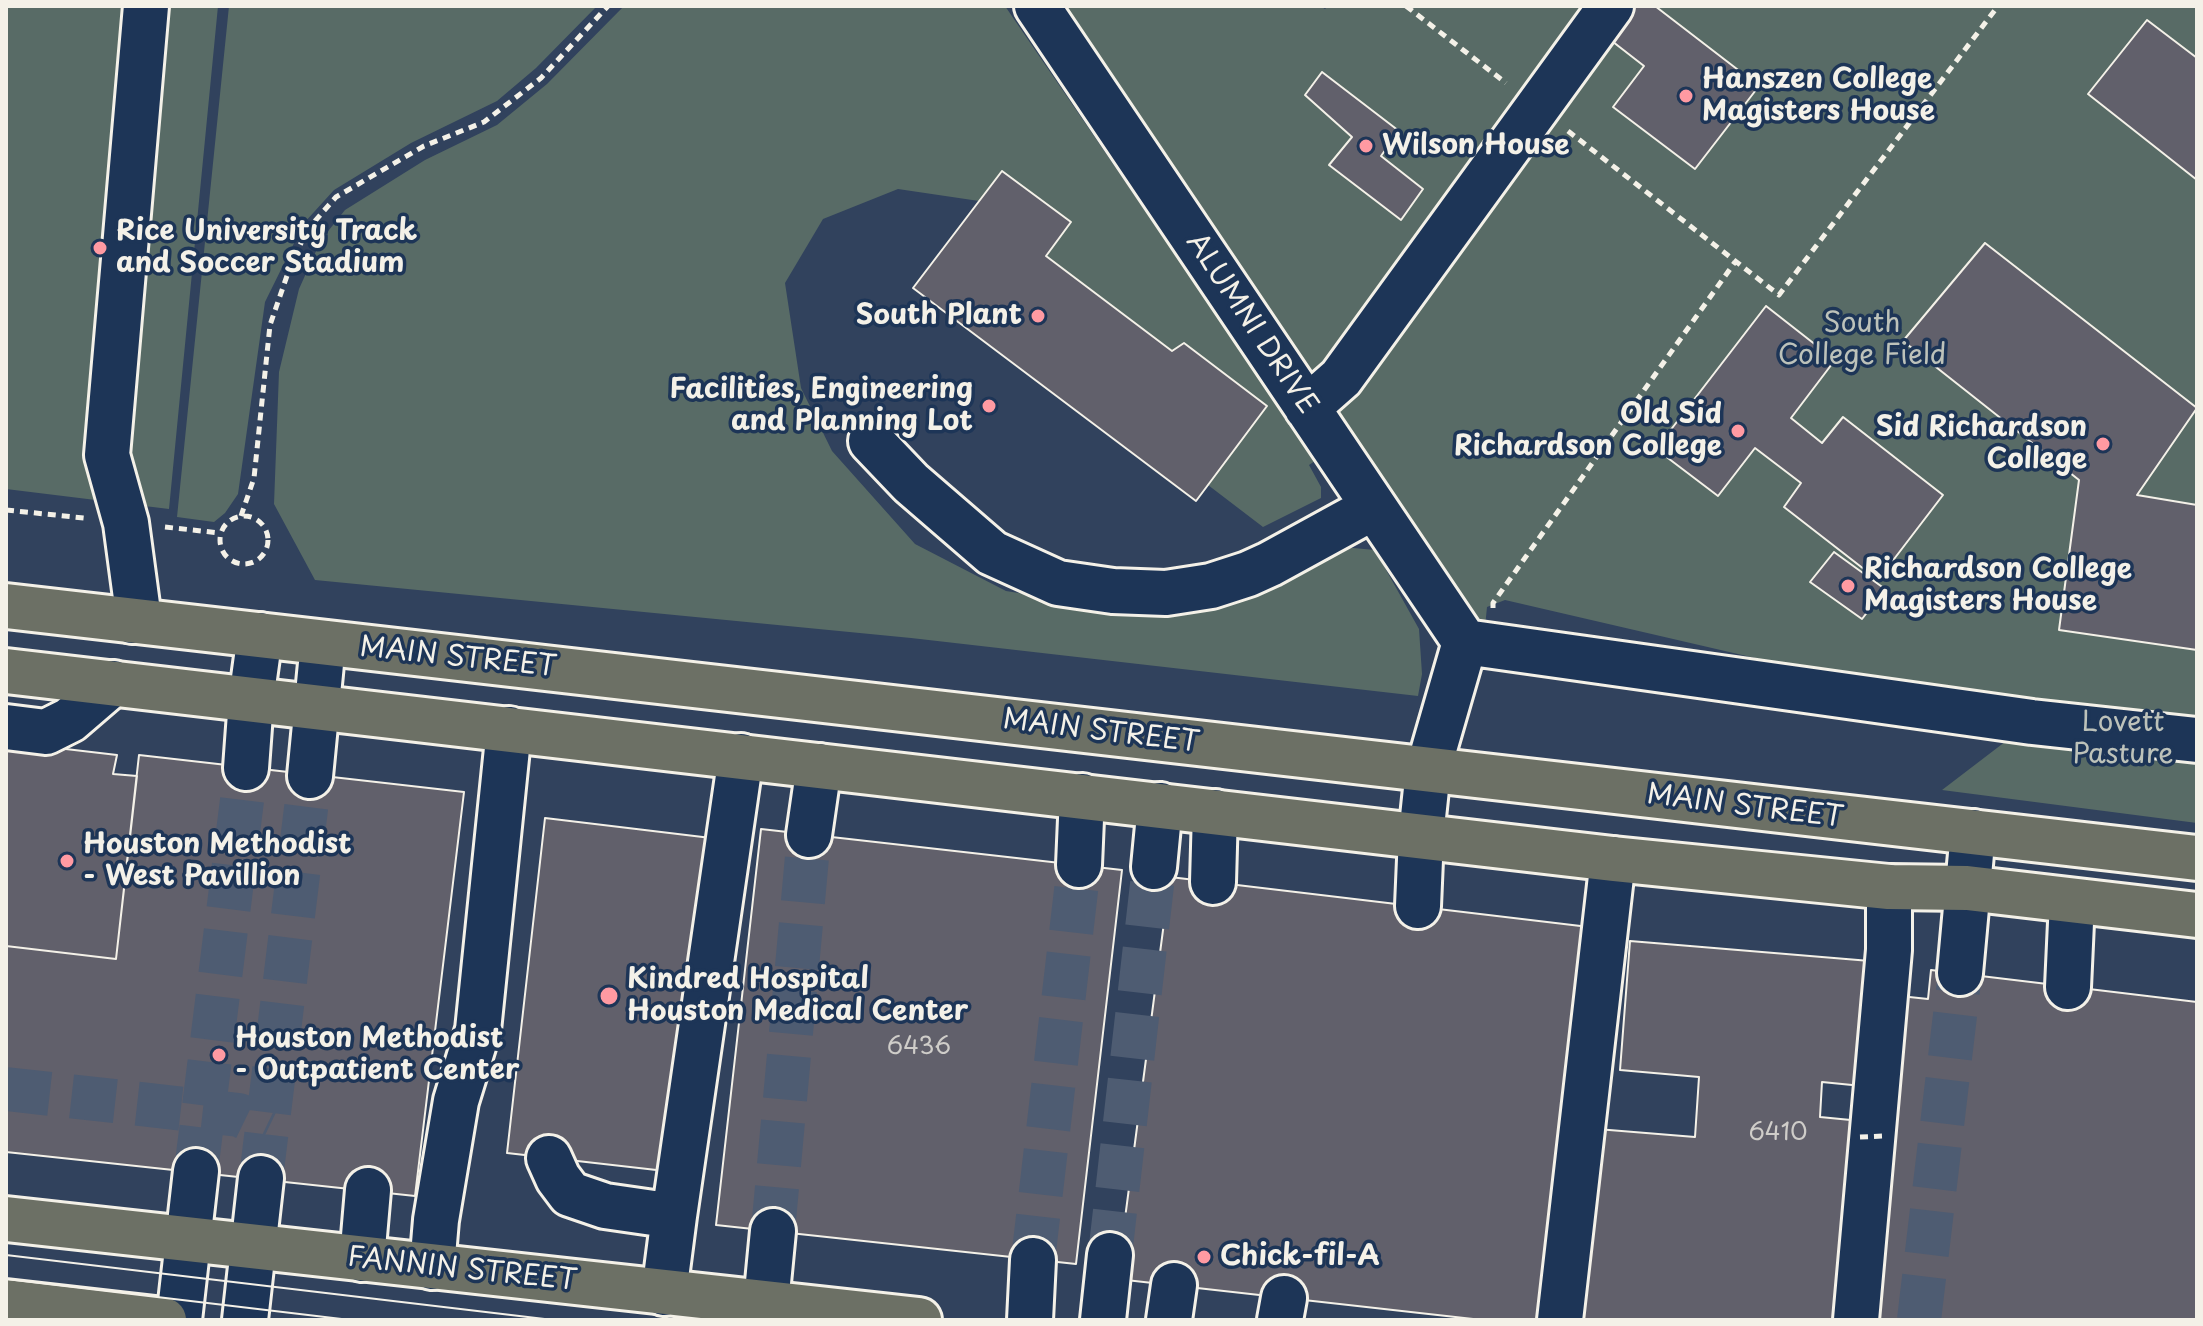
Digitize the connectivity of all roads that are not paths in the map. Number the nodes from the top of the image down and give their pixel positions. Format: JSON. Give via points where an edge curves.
{"nodes":[{"id":1,"x":146,"y":6,"type":"edge"},
{"id":2,"x":1037,"y":6,"type":"edge"},
{"id":3,"x":1611,"y":6,"type":"edge"},
{"id":4,"x":1307,"y":408,"type":"junction"},
{"id":5,"x":871,"y":441,"type":"dead end"},
{"id":6,"x":1374,"y":507,"type":"junction"},
{"id":7,"x":6,"y":606,"type":"edge"},
{"id":8,"x":132,"y":621,"type":"junction"},
{"id":9,"x":260,"y":635,"type":"junction"},
{"id":10,"x":323,"y":643,"type":"junction"},
{"id":11,"x":1476,"y":644,"type":"junction"},
{"id":12,"x":6,"y":671,"type":"edge"},
{"id":13,"x":113,"y":683,"type":"junction"},
{"id":14,"x":251,"y":700,"type":"junction"},
{"id":15,"x":315,"y":707,"type":"junction"},
{"id":16,"x":6,"y":727,"type":"edge"},
{"id":17,"x":509,"y":729,"type":"junction"},
{"id":18,"x":2197,"y":740,"type":"edge"},
{"id":19,"x":741,"y":756,"type":"junction"},
{"id":20,"x":819,"y":766,"type":"junction"},
{"id":21,"x":246,"y":768,"type":"tunnel mouth"},
{"id":22,"x":1428,"y":770,"type":"junction"},
{"id":23,"x":310,"y":776,"type":"tunnel mouth"},
{"id":24,"x":1082,"y":796,"type":"junction"},
{"id":25,"x":1160,"y":805,"type":"junction"},
{"id":26,"x":1215,"y":812,"type":"junction"},
{"id":27,"x":1973,"y":832,"type":"junction"},
{"id":28,"x":809,"y":835,"type":"tunnel mouth"},
{"id":29,"x":1421,"y":836,"type":"junction"},
{"id":30,"x":2197,"y":858,"type":"edge"},
{"id":31,"x":1613,"y":859,"type":"junction"},
{"id":32,"x":1079,"y":865,"type":"tunnel mouth"},
{"id":33,"x":1154,"y":867,"type":"tunnel mouth"},
{"id":34,"x":1213,"y":882,"type":"dead end"},
{"id":35,"x":1889,"y":887,"type":"junction"},
{"id":36,"x":1967,"y":888,"type":"junction"},
{"id":37,"x":2072,"y":901,"type":"junction"},
{"id":38,"x":1418,"y":906,"type":"dead end"},
{"id":39,"x":2197,"y":915,"type":"edge"},
{"id":40,"x":1960,"y":973,"type":"tunnel mouth"},
{"id":41,"x":2068,"y":987,"type":"dead end"},
{"id":42,"x":549,"y":1158,"type":"dead end"},
{"id":43,"x":196,"y":1171,"type":"tunnel mouth"},
{"id":44,"x":261,"y":1178,"type":"tunnel mouth"},
{"id":45,"x":368,"y":1190,"type":"dead end"},
{"id":46,"x":674,"y":1216,"type":"junction"},
{"id":47,"x":6,"y":1219,"type":"edge"},
{"id":48,"x":773,"y":1231,"type":"tunnel mouth"},
{"id":49,"x":188,"y":1241,"type":"junction"},
{"id":50,"x":253,"y":1247,"type":"junction"},
{"id":51,"x":1110,"y":1255,"type":"tunnel mouth"},
{"id":52,"x":362,"y":1259,"type":"junction"},
{"id":53,"x":1033,"y":1260,"type":"tunnel mouth"},
{"id":54,"x":432,"y":1267,"type":"junction"},
{"id":55,"x":664,"y":1293,"type":"junction"},
{"id":56,"x":6,"y":1302,"type":"edge"},
{"id":57,"x":766,"y":1303,"type":"junction"},
{"id":58,"x":164,"y":1320,"type":"edge"},
{"id":59,"x":179,"y":1320,"type":"edge"},
{"id":60,"x":245,"y":1320,"type":"edge"},
{"id":61,"x":919,"y":1320,"type":"edge"},
{"id":62,"x":1030,"y":1320,"type":"edge"},
{"id":63,"x":1103,"y":1320,"type":"edge"},
{"id":64,"x":1560,"y":1320,"type":"edge"},
{"id":65,"x":1856,"y":1320,"type":"edge"}],
"edges":[{"from":1,"to":8,"type":"street","via":[[107,455],[126,523],[137,605]]},
{"from":2,"to":4,"type":"street","name":"ALUMNI DRIVE"},
{"from":3,"to":4,"type":"street","via":[[1341,378]]},
{"from":4,"to":6,"type":"street","name":"ALUMNI DRIVE"},
{"from":5,"to":6,"type":"street","via":[[992,553],[1058,583],[1113,591],[1166,593],[1211,586],[1270,564]]},
{"from":6,"to":11,"type":"street","name":"ALUMNI DRIVE"},
{"from":7,"to":8,"type":"main road","name":"MAIN STREET"},
{"from":8,"to":9,"type":"main road","name":"MAIN STREET"},
{"from":9,"to":10,"type":"main road","name":"MAIN STREET"},
{"from":9,"to":14,"type":"street"},
{"from":10,"to":15,"type":"street"},
{"from":10,"to":22,"type":"main road","name":"MAIN STREET"},
{"from":11,"to":18,"type":"street"},
{"from":11,"to":22,"type":"street"},
{"from":12,"to":13,"type":"main road"},
{"from":13,"to":14,"type":"main road"},
{"from":13,"to":16,"type":"street","via":[[70,720],[46,732]]},
{"from":14,"to":15,"type":"main road"},
{"from":14,"to":21,"type":"street"},
{"from":15,"to":17,"type":"main road"},
{"from":15,"to":23,"type":"street"},
{"from":17,"to":19,"type":"main road"},
{"from":17,"to":54,"type":"street","via":[[478,1030],[456,1101]]},
{"from":19,"to":20,"type":"main road"},
{"from":19,"to":46,"type":"street"},
{"from":20,"to":24,"type":"main road"},
{"from":20,"to":28,"type":"street"},
{"from":22,"to":27,"type":"main road","name":"MAIN STREET"},
{"from":22,"to":29,"type":"street"},
{"from":24,"to":25,"type":"main road"},
{"from":24,"to":32,"type":"street"},
{"from":25,"to":26,"type":"main road"},
{"from":25,"to":33,"type":"street"},
{"from":26,"to":29,"type":"main road"},
{"from":26,"to":34,"type":"street"},
{"from":27,"to":30,"type":"main road","name":"MAIN STREET"},
{"from":27,"to":36,"type":"street"},
{"from":29,"to":31,"type":"main road"},
{"from":29,"to":38,"type":"street"},
{"from":31,"to":35,"type":"main road"},
{"from":31,"to":64,"type":"street"},
{"from":35,"to":36,"type":"main road"},
{"from":35,"to":65,"type":"street","via":[[1889,950]]},
{"from":36,"to":37,"type":"main road"},
{"from":36,"to":40,"type":"street"},
{"from":37,"to":39,"type":"main road"},
{"from":37,"to":41,"type":"street"},
{"from":42,"to":46,"type":"street","via":[[570,1194],[605,1206]]},
{"from":43,"to":49,"type":"street"},
{"from":44,"to":50,"type":"street"},
{"from":45,"to":52,"type":"street"},
{"from":46,"to":55,"type":"street"},
{"from":47,"to":49,"type":"main road","name":"FANNIN STREET"},
{"from":48,"to":57,"type":"street"},
{"from":49,"to":50,"type":"main road","name":"FANNIN STREET"},
{"from":49,"to":59,"type":"street"},
{"from":50,"to":52,"type":"main road","name":"FANNIN STREET"},
{"from":50,"to":60,"type":"street"},
{"from":51,"to":63,"type":"street"},
{"from":52,"to":54,"type":"main road","name":"FANNIN STREET"},
{"from":53,"to":62,"type":"street"},
{"from":54,"to":55,"type":"main road","name":"FANNIN STREET"},
{"from":55,"to":57,"type":"main road","name":"FANNIN STREET"},
{"from":56,"to":58,"type":"main road"},
{"from":57,"to":61,"type":"main road","name":"FANNIN STREET"}]}
